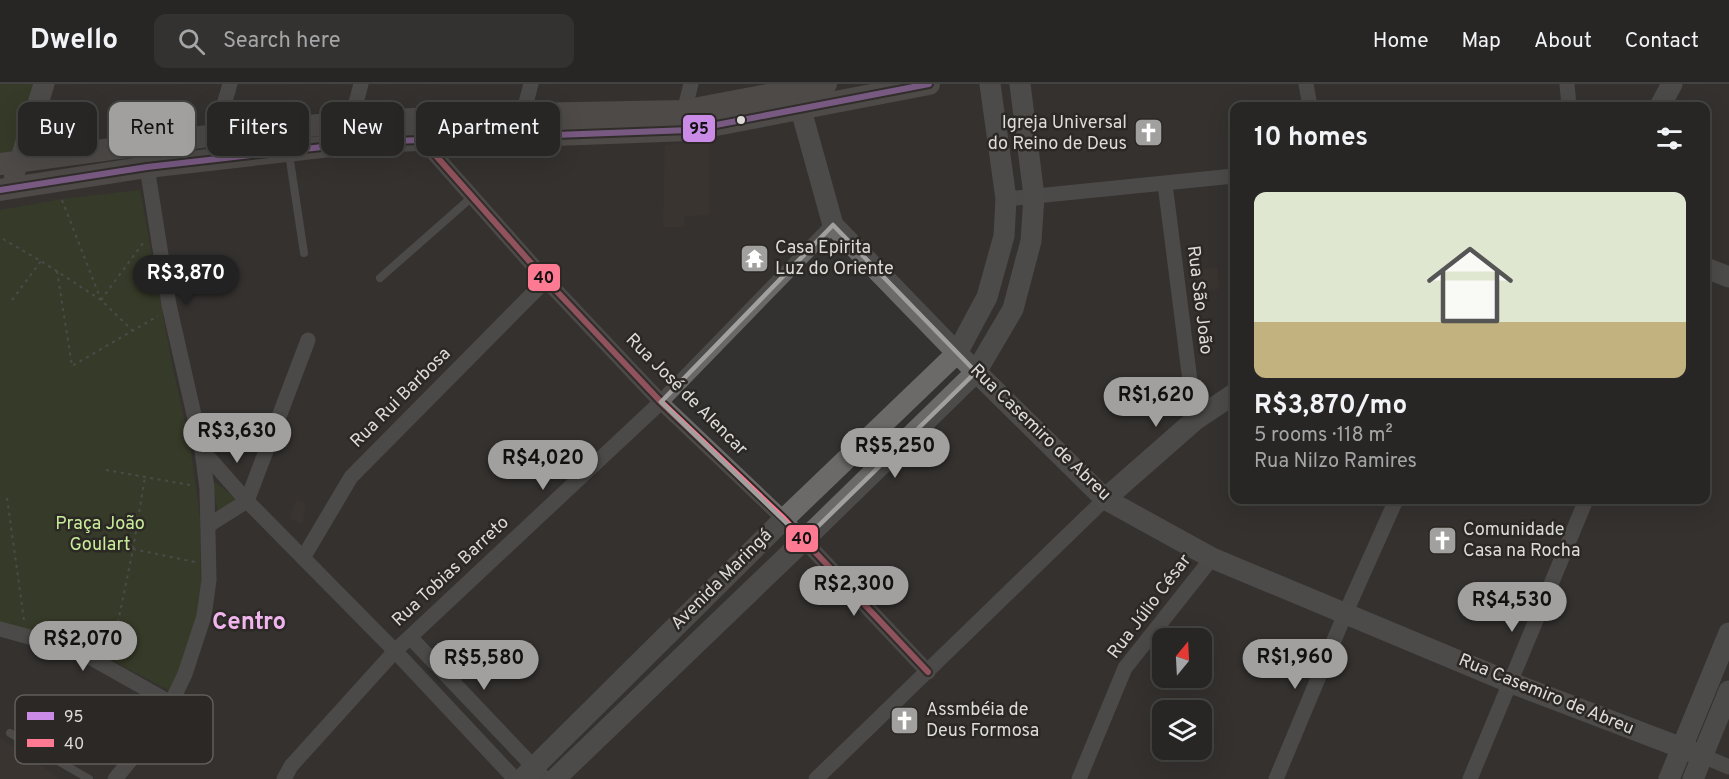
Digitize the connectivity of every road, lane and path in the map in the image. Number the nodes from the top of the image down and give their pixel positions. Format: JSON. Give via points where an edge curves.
{"nodes":[{"id":1,"x":44,"y":84,"type":"edge"},
{"id":2,"x":230,"y":84,"type":"edge"},
{"id":3,"x":362,"y":84,"type":"edge"},
{"id":4,"x":531,"y":84,"type":"edge"},
{"id":5,"x":691,"y":84,"type":"edge"},
{"id":6,"x":826,"y":84,"type":"edge"},
{"id":7,"x":928,"y":84,"type":"edge"},
{"id":8,"x":990,"y":84,"type":"edge"},
{"id":9,"x":1020,"y":84,"type":"edge"},
{"id":10,"x":1306,"y":84,"type":"edge"},
{"id":11,"x":1566,"y":84,"type":"edge"},
{"id":12,"x":1672,"y":84,"type":"edge"},
{"id":13,"x":225,"y":102,"type":"edge"},
{"id":14,"x":357,"y":102,"type":"edge"},
{"id":15,"x":527,"y":102,"type":"edge"},
{"id":16,"x":1309,"y":102,"type":"edge"},
{"id":17,"x":1568,"y":102,"type":"edge"},
{"id":18,"x":1662,"y":102,"type":"edge"},
{"id":19,"x":801,"y":110,"type":"junction"},
{"id":20,"x":560,"y":116,"type":"edge"},
{"id":21,"x":682,"y":121,"type":"junction"},
{"id":22,"x":560,"y":130,"type":"edge"},
{"id":23,"x":207,"y":136,"type":"edge"},
{"id":24,"x":235,"y":156,"type":"edge"},
{"id":25,"x":289,"y":156,"type":"edge"},
{"id":26,"x":436,"y":156,"type":"edge"},
{"id":27,"x":10,"y":162,"type":"edge"},
{"id":28,"x":147,"y":166,"type":"junction"},
{"id":29,"x":1230,"y":176,"type":"edge"},
{"id":30,"x":1165,"y":184,"type":"junction"},
{"id":31,"x":15,"y":187,"type":"edge"},
{"id":32,"x":1034,"y":196,"type":"junction"},
{"id":33,"x":472,"y":197,"type":"junction"},
{"id":34,"x":62,"y":199,"type":"dead end"},
{"id":35,"x":1006,"y":199,"type":"junction"},
{"id":36,"x":833,"y":225,"type":"junction"},
{"id":37,"x":156,"y":227,"type":"junction"},
{"id":38,"x":3,"y":239,"type":"dead end"},
{"id":39,"x":304,"y":253,"type":"dead end"},
{"id":40,"x":40,"y":261,"type":"junction"},
{"id":41,"x":1710,"y":270,"type":"edge"},
{"id":42,"x":57,"y":271,"type":"junction"},
{"id":43,"x":1729,"y":277,"type":"edge"},
{"id":44,"x":380,"y":278,"type":"dead end"},
{"id":45,"x":546,"y":280,"type":"junction"},
{"id":46,"x":12,"y":300,"type":"dead end"},
{"id":47,"x":101,"y":300,"type":"junction"},
{"id":48,"x":161,"y":314,"type":"dead end"},
{"id":49,"x":132,"y":330,"type":"junction"},
{"id":50,"x":308,"y":340,"type":"dead end"},
{"id":51,"x":957,"y":353,"type":"junction"},
{"id":52,"x":976,"y":372,"type":"junction"},
{"id":53,"x":1230,"y":397,"type":"edge"},
{"id":54,"x":662,"y":402,"type":"junction"},
{"id":55,"x":1195,"y":420,"type":"junction"},
{"id":56,"x":202,"y":450,"type":"junction"},
{"id":57,"x":106,"y":470,"type":"dead end"},
{"id":58,"x":145,"y":477,"type":"junction"},
{"id":59,"x":190,"y":485,"type":"dead end"},
{"id":60,"x":7,"y":498,"type":"dead end"},
{"id":61,"x":1105,"y":499,"type":"junction"},
{"id":62,"x":247,"y":501,"type":"junction"},
{"id":63,"x":1393,"y":504,"type":"edge"},
{"id":64,"x":1584,"y":504,"type":"edge"},
{"id":65,"x":784,"y":519,"type":"junction"},
{"id":66,"x":209,"y":525,"type":"junction"},
{"id":67,"x":804,"y":540,"type":"junction"},
{"id":68,"x":133,"y":549,"type":"junction"},
{"id":69,"x":303,"y":558,"type":"junction"},
{"id":70,"x":1212,"y":558,"type":"junction"},
{"id":71,"x":195,"y":562,"type":"dead end"},
{"id":72,"x":1345,"y":614,"type":"junction"},
{"id":73,"x":25,"y":626,"type":"dead end"},
{"id":74,"x":0,"y":629,"type":"edge"},
{"id":75,"x":1729,"y":633,"type":"edge"},
{"id":76,"x":410,"y":637,"type":"junction"},
{"id":77,"x":395,"y":651,"type":"junction"},
{"id":78,"x":112,"y":655,"type":"dead end"},
{"id":79,"x":928,"y":672,"type":"junction"},
{"id":80,"x":1509,"y":682,"type":"junction"},
{"id":81,"x":1729,"y":691,"type":"edge"},
{"id":82,"x":155,"y":695,"type":"edge"},
{"id":83,"x":175,"y":695,"type":"edge"},
{"id":84,"x":9,"y":733,"type":"dead end"},
{"id":85,"x":15,"y":736,"type":"edge"},
{"id":86,"x":1682,"y":749,"type":"junction"},
{"id":87,"x":1702,"y":756,"type":"junction"},
{"id":88,"x":63,"y":764,"type":"edge"},
{"id":89,"x":127,"y":764,"type":"edge"},
{"id":90,"x":1729,"y":767,"type":"edge"},
{"id":91,"x":534,"y":775,"type":"edge"},
{"id":92,"x":89,"y":779,"type":"edge"},
{"id":93,"x":115,"y":779,"type":"edge"},
{"id":94,"x":284,"y":779,"type":"edge"},
{"id":95,"x":515,"y":779,"type":"edge"},
{"id":96,"x":555,"y":779,"type":"edge"},
{"id":97,"x":816,"y":779,"type":"edge"},
{"id":98,"x":1079,"y":779,"type":"edge"},
{"id":99,"x":1276,"y":779,"type":"edge"},
{"id":100,"x":1470,"y":779,"type":"edge"},
{"id":101,"x":1669,"y":779,"type":"edge"},
{"id":102,"x":1693,"y":779,"type":"edge"}],
"edges":[{"from":1,"to":27,"type":"street"},
{"from":2,"to":13,"type":"street"},
{"from":3,"to":14,"type":"street"},
{"from":4,"to":15,"type":"street"},
{"from":5,"to":21,"type":"street"},
{"from":6,"to":21,"type":"main road"},
{"from":7,"to":19,"type":"main road"},
{"from":8,"to":35,"type":"street","name":"Avenida Maringá"},
{"from":9,"to":32,"type":"street","name":"Avenida Maringá"},
{"from":10,"to":16,"type":"street"},
{"from":11,"to":17,"type":"street"},
{"from":12,"to":18,"type":"street"},
{"from":19,"to":21,"type":"main road"},
{"from":19,"to":36,"type":"street","name":"Rua Casemiro de Abreu"},
{"from":20,"to":21,"type":"main road"},
{"from":21,"to":22,"type":"main road"},
{"from":23,"to":27,"type":"main road"},
{"from":24,"to":28,"type":"main road"},
{"from":25,"to":39,"type":"lane"},
{"from":26,"to":33,"type":"street","name":"Rua José de Alencar"},
{"from":27,"to":31,"type":"street"},
{"from":28,"to":31,"type":"main road"},
{"from":28,"to":37,"type":"street"},
{"from":29,"to":30,"type":"street"},
{"from":30,"to":32,"type":"street"},
{"from":30,"to":55,"type":"street","name":"Rua São João"},
{"from":32,"to":35,"type":"street"},
{"from":32,"to":52,"type":"street","name":"Avenida Maringá","via":[[1031,241],[1014,309]]},
{"from":33,"to":44,"type":"lane"},
{"from":33,"to":45,"type":"street","name":"Rua José de Alencar"},
{"from":34,"to":47,"type":"path"},
{"from":35,"to":51,"type":"street","name":"Avenida Maringá","via":[[1004,236],[987,297]]},
{"from":36,"to":51,"type":"street","name":"Rua Casemiro de Abreu"},
{"from":36,"to":54,"type":"street","name":"Rua Tobias Barreto"},
{"from":37,"to":47,"type":"path"},
{"from":37,"to":56,"type":"street"},
{"from":38,"to":40,"type":"path"},
{"from":40,"to":42,"type":"path"},
{"from":40,"to":46,"type":"path"},
{"from":41,"to":43,"type":"street"},
{"from":42,"to":47,"type":"path"},
{"from":42,"to":49,"type":"path","via":[[72,366]]},
{"from":45,"to":54,"type":"street","name":"Rua José de Alencar"},
{"from":45,"to":69,"type":"street","name":"Rua Rui Barbosa","via":[[351,477]]},
{"from":47,"to":49,"type":"path"},
{"from":48,"to":49,"type":"path"},
{"from":50,"to":62,"type":"street"},
{"from":51,"to":52,"type":"street","name":"Rua Casemiro de Abreu"},
{"from":51,"to":65,"type":"street","name":"Avenida Maringá"},
{"from":52,"to":61,"type":"street","name":"Rua Casemiro de Abreu"},
{"from":52,"to":67,"type":"street","name":"Avenida Maringá"},
{"from":53,"to":55,"type":"street"},
{"from":54,"to":65,"type":"street","name":"Rua José de Alencar"},
{"from":54,"to":76,"type":"street","name":"Rua Tobias Barreto"},
{"from":55,"to":61,"type":"street"},
{"from":56,"to":62,"type":"street"},
{"from":56,"to":66,"type":"street"},
{"from":57,"to":58,"type":"path"},
{"from":58,"to":59,"type":"path"},
{"from":58,"to":68,"type":"path"},
{"from":60,"to":73,"type":"path"},
{"from":61,"to":70,"type":"street","name":"Rua Casemiro de Abreu"},
{"from":61,"to":79,"type":"street"},
{"from":62,"to":66,"type":"street"},
{"from":62,"to":69,"type":"street"},
{"from":63,"to":72,"type":"street"},
{"from":64,"to":80,"type":"street"},
{"from":65,"to":67,"type":"street","name":"Rua José de Alencar"},
{"from":65,"to":91,"type":"street","name":"Avenida Maringá"},
{"from":66,"to":83,"type":"street","via":[[209,580],[204,616],[192,658]]},
{"from":67,"to":79,"type":"street","name":"Rua José de Alencar"},
{"from":67,"to":96,"type":"street","name":"Avenida Maringá"},
{"from":68,"to":71,"type":"path"},
{"from":68,"to":78,"type":"path"},
{"from":69,"to":77,"type":"street"},
{"from":70,"to":72,"type":"street","name":"Rua Casemiro de Abreu"},
{"from":70,"to":98,"type":"street","name":"Rua Júlio César","via":[[1125,668]]},
{"from":72,"to":80,"type":"street","name":"Rua Casemiro de Abreu"},
{"from":72,"to":99,"type":"street"},
{"from":74,"to":82,"type":"street","via":[[77,650]]},
{"from":75,"to":86,"type":"street"},
{"from":76,"to":77,"type":"street","name":"Rua Tobias Barreto"},
{"from":76,"to":91,"type":"street"},
{"from":77,"to":94,"type":"street","name":"Rua Tobias Barreto","via":[[291,766]]},
{"from":77,"to":95,"type":"street"},
{"from":79,"to":97,"type":"street"},
{"from":80,"to":86,"type":"street","name":"Rua Casemiro de Abreu"},
{"from":80,"to":100,"type":"street"},
{"from":81,"to":87,"type":"street"},
{"from":84,"to":85,"type":"lane"},
{"from":86,"to":87,"type":"street","name":"Rua Casemiro de Abreu"},
{"from":86,"to":101,"type":"street"},
{"from":87,"to":90,"type":"street","name":"Rua Casemiro de Abreu"},
{"from":87,"to":102,"type":"street"},
{"from":88,"to":92,"type":"lane"},
{"from":89,"to":93,"type":"street"}]}
